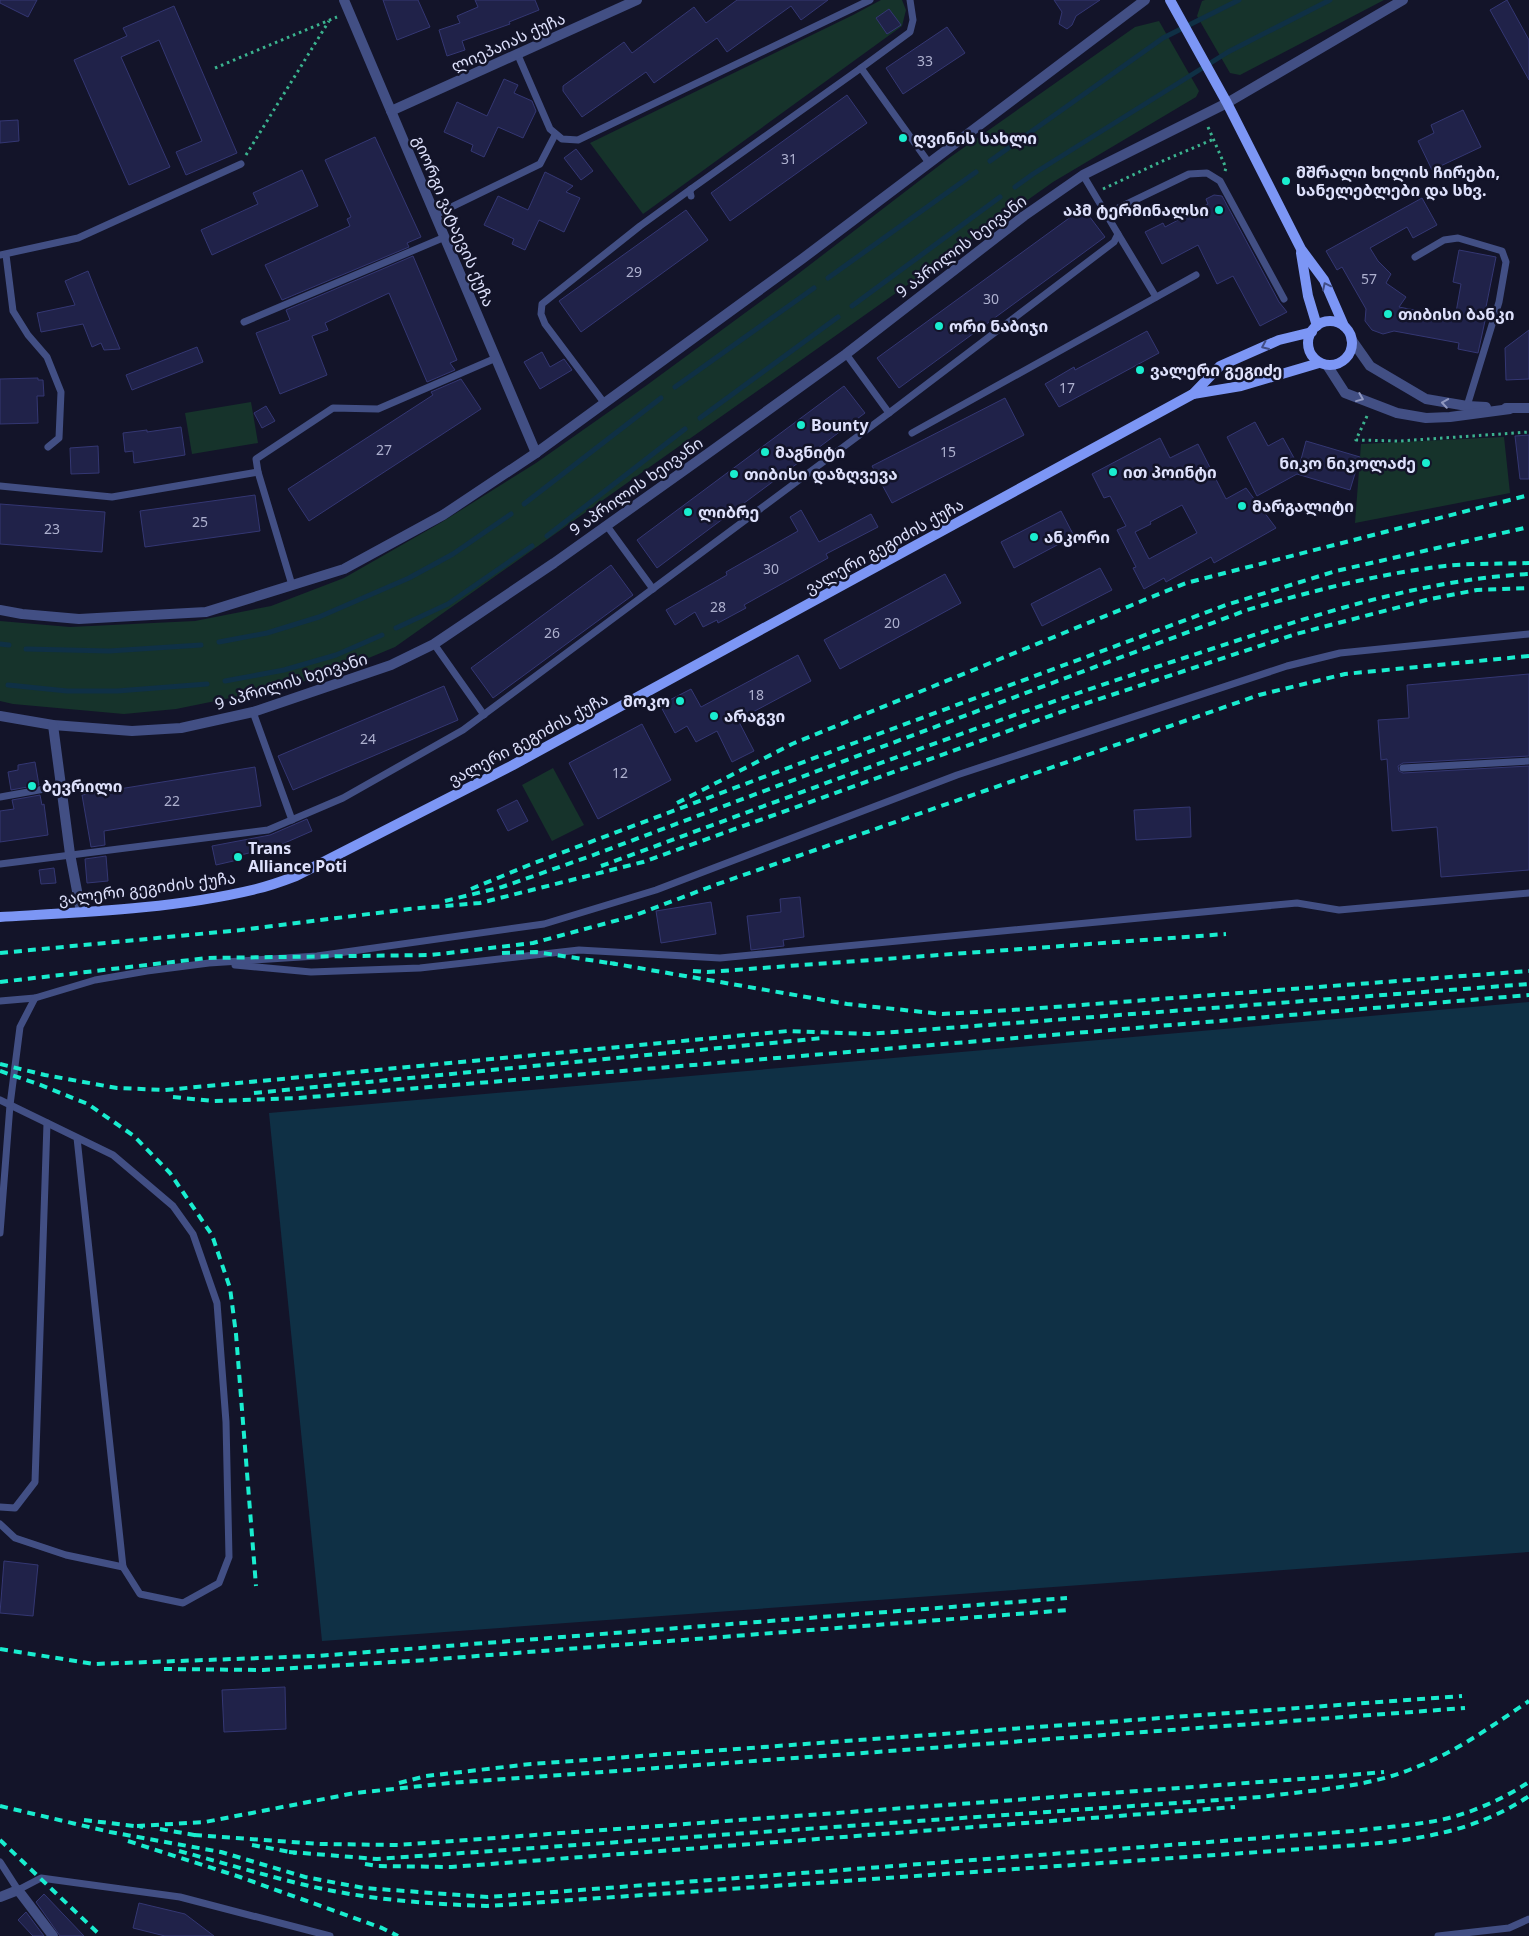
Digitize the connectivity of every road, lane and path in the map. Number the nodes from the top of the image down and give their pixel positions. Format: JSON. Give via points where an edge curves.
{"nodes":[{"id":1,"x":344,"y":0,"type":"edge"},
{"id":2,"x":637,"y":0,"type":"edge"},
{"id":3,"x":870,"y":0,"type":"edge"},
{"id":4,"x":910,"y":0,"type":"edge"},
{"id":5,"x":1145,"y":0,"type":"edge"},
{"id":6,"x":1403,"y":0,"type":"edge"},
{"id":7,"x":1170,"y":1,"type":"edge"},
{"id":8,"x":350,"y":13,"type":"junction"},
{"id":9,"x":329,"y":20,"type":"junction"},
{"id":10,"x":517,"y":53,"type":"junction"},
{"id":11,"x":215,"y":68,"type":"dead end"},
{"id":12,"x":861,"y":68,"type":"junction"},
{"id":13,"x":1227,"y":103,"type":"junction"},
{"id":14,"x":392,"y":111,"type":"junction"},
{"id":15,"x":1203,"y":115,"type":"junction"},
{"id":16,"x":555,"y":135,"type":"junction"},
{"id":17,"x":1214,"y":140,"type":"junction"},
{"id":18,"x":929,"y":163,"type":"junction"},
{"id":19,"x":240,"y":164,"type":"joint"},
{"id":20,"x":1226,"y":168,"type":"dead end"},
{"id":21,"x":1083,"y":175,"type":"junction"},
{"id":22,"x":1094,"y":194,"type":"junction"},
{"id":23,"x":1106,"y":214,"type":"junction"},
{"id":24,"x":435,"y":215,"type":"junction"},
{"id":25,"x":1118,"y":234,"type":"junction"},
{"id":26,"x":445,"y":237,"type":"junction"},
{"id":27,"x":1301,"y":249,"type":"junction"},
{"id":28,"x":3,"y":255,"type":"edge"},
{"id":29,"x":1415,"y":257,"type":"dead end"},
{"id":30,"x":1196,"y":275,"type":"dead end"},
{"id":31,"x":1156,"y":297,"type":"junction"},
{"id":32,"x":1284,"y":299,"type":"dead end"},
{"id":33,"x":244,"y":322,"type":"dead end"},
{"id":34,"x":1344,"y":326,"type":"junction"},
{"id":35,"x":1314,"y":329,"type":"junction"},
{"id":36,"x":1352,"y":339,"type":"junction"},
{"id":37,"x":846,"y":354,"type":"junction"},
{"id":38,"x":496,"y":358,"type":"junction"},
{"id":39,"x":1323,"y":364,"type":"junction"},
{"id":40,"x":1193,"y":394,"type":"junction"},
{"id":41,"x":604,"y":404,"type":"junction"},
{"id":42,"x":1373,"y":404,"type":"junction"},
{"id":43,"x":1467,"y":406,"type":"junction"},
{"id":44,"x":1529,"y":408,"type":"edge"},
{"id":45,"x":1510,"y":409,"type":"junction"},
{"id":46,"x":889,"y":413,"type":"junction"},
{"id":47,"x":912,"y":432,"type":"dead end"},
{"id":48,"x":1529,"y":432,"type":"edge"},
{"id":49,"x":48,"y":447,"type":"dead end"},
{"id":50,"x":536,"y":453,"type":"junction"},
{"id":51,"x":258,"y":472,"type":"junction"},
{"id":52,"x":0,"y":486,"type":"edge"},
{"id":53,"x":607,"y":526,"type":"junction"},
{"id":54,"x":292,"y":585,"type":"junction"},
{"id":55,"x":653,"y":589,"type":"junction"},
{"id":56,"x":0,"y":610,"type":"edge"},
{"id":57,"x":1529,"y":634,"type":"edge"},
{"id":58,"x":434,"y":644,"type":"junction"},
{"id":59,"x":253,"y":712,"type":"junction"},
{"id":60,"x":484,"y":715,"type":"junction"},
{"id":61,"x":0,"y":716,"type":"edge"},
{"id":62,"x":53,"y":725,"type":"junction"},
{"id":63,"x":1529,"y":762,"type":"edge"},
{"id":64,"x":1403,"y":768,"type":"dead end"},
{"id":65,"x":61,"y":786,"type":"junction"},
{"id":66,"x":0,"y":797,"type":"edge"},
{"id":67,"x":292,"y":820,"type":"junction"},
{"id":68,"x":70,"y":854,"type":"junction"},
{"id":69,"x":0,"y":864,"type":"edge"},
{"id":70,"x":1529,"y":894,"type":"edge"},
{"id":71,"x":81,"y":912,"type":"junction"},
{"id":72,"x":0,"y":918,"type":"edge"},
{"id":73,"x":209,"y":963,"type":"junction"},
{"id":74,"x":35,"y":998,"type":"junction"},
{"id":75,"x":0,"y":1000,"type":"edge"},
{"id":76,"x":0,"y":1100,"type":"edge"},
{"id":77,"x":10,"y":1105,"type":"junction"},
{"id":78,"x":47,"y":1123,"type":"junction"},
{"id":79,"x":77,"y":1138,"type":"junction"},
{"id":80,"x":0,"y":1233,"type":"edge"},
{"id":81,"x":0,"y":1506,"type":"edge"},
{"id":82,"x":0,"y":1524,"type":"edge"},
{"id":83,"x":123,"y":1567,"type":"junction"},
{"id":84,"x":0,"y":1862,"type":"edge"},
{"id":85,"x":18,"y":1890,"type":"junction"},
{"id":86,"x":0,"y":1898,"type":"edge"},
{"id":87,"x":1529,"y":1920,"type":"edge"},
{"id":88,"x":53,"y":1936,"type":"edge"},
{"id":89,"x":330,"y":1936,"type":"edge"},
{"id":90,"x":1438,"y":1936,"type":"edge"}],
"edges":[{"from":1,"to":8,"type":"street","name":"გიორგი ვატაევის ქუჩა"},
{"from":2,"to":10,"type":"street","name":"ლიეპაიას ქუჩა"},
{"from":3,"to":16,"type":"lane","via":[[578,140]]},
{"from":4,"to":12,"type":"lane","via":[[913,20],[910,32]]},
{"from":5,"to":18,"type":"street"},
{"from":6,"to":13,"type":"street","name":"9 აპრილის ხეივანი"},
{"from":7,"to":13,"type":"street"},
{"from":8,"to":9,"type":"path"},
{"from":8,"to":14,"type":"street","name":"გიორგი ვატაევის ქუჩა"},
{"from":9,"to":11,"type":"path"},
{"from":9,"to":19,"type":"path"},
{"from":10,"to":14,"type":"street","name":"ლიეპაიას ქუჩა"},
{"from":10,"to":16,"type":"lane"},
{"from":12,"to":18,"type":"lane"},
{"from":12,"to":41,"type":"lane","via":[[691,193],[640,226],[542,304],[545,324]]},
{"from":13,"to":15,"type":"street","name":"9 აპრილის ხეივანი"},
{"from":13,"to":27,"type":"street"},
{"from":14,"to":24,"type":"street","name":"გიორგი ვატაევის ქუჩა"},
{"from":15,"to":17,"type":"path"},
{"from":15,"to":21,"type":"street","name":"9 აპრილის ხეივანი"},
{"from":16,"to":24,"type":"lane","via":[[540,164]]},
{"from":17,"to":20,"type":"path"},
{"from":17,"to":22,"type":"path"},
{"from":18,"to":41,"type":"street"},
{"from":19,"to":28,"type":"lane","via":[[78,238]]},
{"from":21,"to":22,"type":"lane"},
{"from":21,"to":37,"type":"street","name":"9 აპრილის ხეივანი","via":[[1024,216]]},
{"from":22,"to":23,"type":"lane"},
{"from":23,"to":25,"type":"lane"},
{"from":23,"to":32,"type":"lane","via":[[1189,174],[1207,173],[1220,181]]},
{"from":24,"to":26,"type":"street","name":"გიორგი ვატაევის ქუჩა"},
{"from":25,"to":31,"type":"lane"},
{"from":25,"to":46,"type":"lane","via":[[1114,242]]},
{"from":26,"to":33,"type":"lane"},
{"from":26,"to":38,"type":"street","name":"გიორგი ვატაევის ქუჩა"},
{"from":34,"to":27,"type":"street","one_way":true,"via":[[1324,280]]},
{"from":27,"to":35,"type":"street"},
{"from":28,"to":49,"type":"lane","via":[[13,311],[28,336],[47,357],[61,392],[58,438]]},
{"from":29,"to":43,"type":"lane","via":[[1444,240],[1458,238],[1502,252],[1505,256],[1499,302]]},
{"from":30,"to":31,"type":"lane"},
{"from":31,"to":47,"type":"lane"},
{"from":34,"to":35,"type":"street","via":[[1330,322]]},
{"from":34,"to":36,"type":"street"},
{"from":35,"to":39,"type":"street","via":[[1308,345],[1310,352]]},
{"from":35,"to":40,"type":"street","name":"ვალერი გეგიძის ქუჩა","one_way":true,"via":[[1278,340],[1220,366]]},
{"from":36,"to":39,"type":"street","via":[[1349,355],[1343,361],[1336,365]]},
{"from":43,"to":36,"type":"street","one_way":true,"via":[[1426,400],[1370,366]]},
{"from":37,"to":46,"type":"lane"},
{"from":37,"to":53,"type":"street","name":"9 აპრილის ხეივანი"},
{"from":38,"to":50,"type":"street","name":"გიორგი ვატაევის ქუჩა"},
{"from":38,"to":51,"type":"lane","via":[[378,410],[333,408],[256,459]]},
{"from":39,"to":40,"type":"street","name":"ვალერი გეგიძის ქუჩა","via":[[1241,386]]},
{"from":39,"to":42,"type":"street","one_way":true,"via":[[1345,393]]},
{"from":40,"to":71,"type":"street","name":"ვალერი გეგიძის ქუჩა","via":[[513,765],[296,876],[216,898]]},
{"from":41,"to":50,"type":"street"},
{"from":42,"to":45,"type":"street","via":[[1397,413],[1426,418]]},
{"from":42,"to":48,"type":"path","via":[[1356,440]]},
{"from":43,"to":45,"type":"street"},
{"from":44,"to":45,"type":"street"},
{"from":46,"to":55,"type":"lane"},
{"from":50,"to":54,"type":"street","via":[[435,520],[344,569]]},
{"from":51,"to":52,"type":"lane","via":[[112,497]]},
{"from":51,"to":54,"type":"lane"},
{"from":53,"to":55,"type":"lane"},
{"from":53,"to":58,"type":"street","name":"9 აპრილის ხეივანი"},
{"from":54,"to":56,"type":"street","via":[[206,612],[79,619]]},
{"from":55,"to":60,"type":"lane"},
{"from":57,"to":73,"type":"lane","via":[[1340,653],[1287,666],[957,775],[656,890],[544,924],[317,956]]},
{"from":58,"to":59,"type":"street","name":"9 აპრილის ხეივანი","via":[[391,665]]},
{"from":58,"to":60,"type":"lane"},
{"from":59,"to":62,"type":"street","name":"9 აპრილის ხეივანი","via":[[181,728],[132,730]]},
{"from":59,"to":67,"type":"lane"},
{"from":60,"to":67,"type":"lane","via":[[343,798]]},
{"from":61,"to":62,"type":"street","name":"9 აპრილის ხეივანი"},
{"from":62,"to":65,"type":"street"},
{"from":63,"to":64,"type":"lane"},
{"from":65,"to":66,"type":"lane"},
{"from":65,"to":68,"type":"street"},
{"from":67,"to":68,"type":"lane","via":[[268,830]]},
{"from":68,"to":69,"type":"lane"},
{"from":68,"to":71,"type":"street"},
{"from":70,"to":73,"type":"lane","via":[[1339,910],[1297,903],[720,958],[579,950],[420,968],[311,972]]},
{"from":71,"to":72,"type":"street","name":"ვალერი გეგიძის ქუჩა"},
{"from":73,"to":74,"type":"lane","via":[[95,980]]},
{"from":74,"to":75,"type":"lane"},
{"from":74,"to":77,"type":"lane","via":[[20,1027]]},
{"from":76,"to":77,"type":"lane"},
{"from":77,"to":78,"type":"lane"},
{"from":77,"to":80,"type":"lane"},
{"from":78,"to":79,"type":"lane"},
{"from":78,"to":81,"type":"lane","via":[[35,1482],[15,1508]]},
{"from":79,"to":83,"type":"lane"},
{"from":79,"to":83,"type":"lane","via":[[113,1155],[173,1206],[193,1234],[218,1302],[226,1422],[229,1557],[218,1583],[183,1603],[140,1594]]},
{"from":82,"to":83,"type":"lane","via":[[15,1538],[66,1555]]},
{"from":84,"to":85,"type":"lane"},
{"from":85,"to":86,"type":"street"},
{"from":85,"to":88,"type":"street"},
{"from":85,"to":89,"type":"lane","via":[[41,1878],[180,1897]]},
{"from":87,"to":90,"type":"lane","via":[[1510,1928]]}]}
